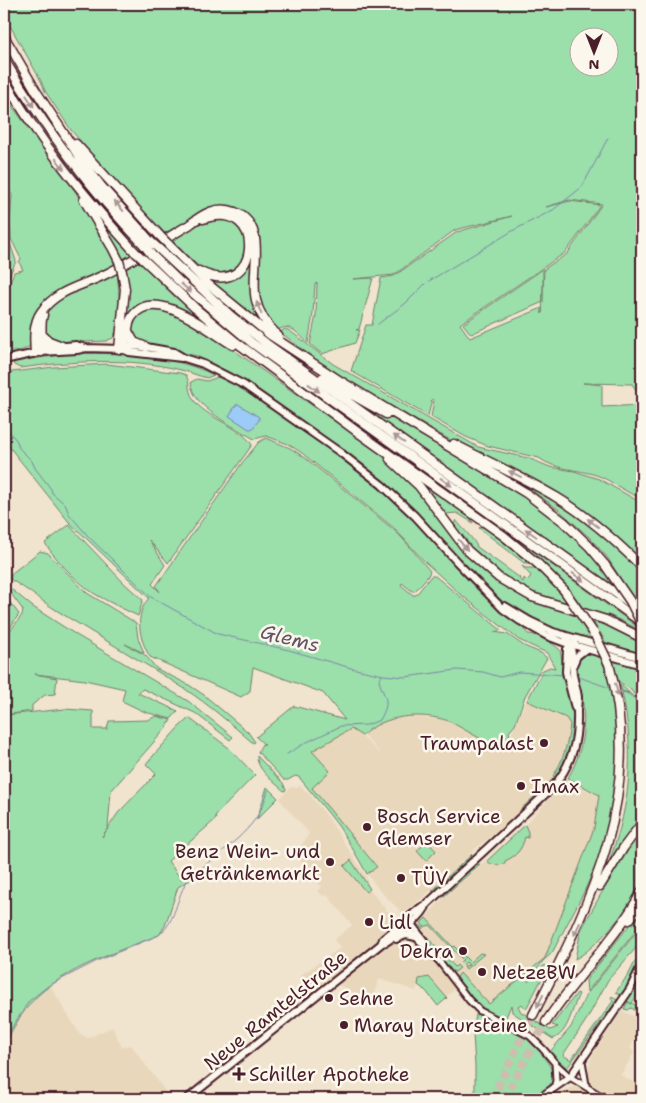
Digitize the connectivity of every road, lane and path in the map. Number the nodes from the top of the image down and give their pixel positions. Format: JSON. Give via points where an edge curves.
{"nodes":[{"id":1,"x":4,"y":36,"type":"edge"},
{"id":2,"x":4,"y":59,"type":"edge"},
{"id":3,"x":4,"y":79,"type":"edge"},
{"id":4,"x":64,"y":132,"type":"junction"},
{"id":5,"x":72,"y":181,"type":"junction"},
{"id":6,"x":189,"y":225,"type":"junction"},
{"id":7,"x":148,"y":244,"type":"junction"},
{"id":8,"x":155,"y":251,"type":"junction"},
{"id":9,"x":189,"y":266,"type":"junction"},
{"id":10,"x":47,"y":306,"type":"junction"},
{"id":11,"x":128,"y":331,"type":"junction"},
{"id":12,"x":41,"y":334,"type":"junction"},
{"id":13,"x":62,"y":346,"type":"junction"},
{"id":14,"x":288,"y":346,"type":"junction"},
{"id":15,"x":146,"y":347,"type":"junction"},
{"id":16,"x":86,"y":348,"type":"junction"},
{"id":17,"x":121,"y":349,"type":"junction"},
{"id":18,"x":278,"y":351,"type":"junction"},
{"id":19,"x":38,"y":352,"type":"junction"},
{"id":20,"x":184,"y":358,"type":"junction"},
{"id":21,"x":257,"y":358,"type":"junction"},
{"id":22,"x":4,"y":360,"type":"edge"},
{"id":23,"x":414,"y":425,"type":"junction"},
{"id":24,"x":359,"y":433,"type":"junction"},
{"id":25,"x":432,"y":436,"type":"junction"},
{"id":26,"x":642,"y":567,"type":"edge"},
{"id":27,"x":496,"y":600,"type":"junction"},
{"id":28,"x":642,"y":612,"type":"edge"},
{"id":29,"x":642,"y":624,"type":"edge"},
{"id":30,"x":564,"y":635,"type":"junction"},
{"id":31,"x":547,"y":636,"type":"junction"},
{"id":32,"x":642,"y":638,"type":"edge"},
{"id":33,"x":583,"y":641,"type":"junction"},
{"id":34,"x":571,"y":645,"type":"junction"},
{"id":35,"x":586,"y":649,"type":"junction"},
{"id":36,"x":566,"y":654,"type":"junction"},
{"id":37,"x":642,"y":658,"type":"edge"},
{"id":38,"x":642,"y":665,"type":"edge"},
{"id":39,"x":569,"y":668,"type":"junction"},
{"id":40,"x":642,"y":823,"type":"edge"},
{"id":41,"x":642,"y":891,"type":"edge"},
{"id":42,"x":591,"y":901,"type":"junction"},
{"id":43,"x":642,"y":904,"type":"edge"},
{"id":44,"x":408,"y":923,"type":"junction"},
{"id":45,"x":416,"y":937,"type":"junction"},
{"id":46,"x":384,"y":942,"type":"junction"},
{"id":47,"x":427,"y":946,"type":"junction"},
{"id":48,"x":604,"y":947,"type":"junction"},
{"id":49,"x":642,"y":964,"type":"edge"},
{"id":50,"x":533,"y":1015,"type":"tunnel mouth"},
{"id":51,"x":546,"y":1022,"type":"tunnel mouth"},
{"id":52,"x":582,"y":1061,"type":"junction"},
{"id":53,"x":555,"y":1063,"type":"junction"},
{"id":54,"x":570,"y":1077,"type":"junction"},
{"id":55,"x":586,"y":1086,"type":"junction"},
{"id":56,"x":554,"y":1088,"type":"junction"},
{"id":57,"x":187,"y":1099,"type":"edge"},
{"id":58,"x":538,"y":1099,"type":"edge"},
{"id":59,"x":606,"y":1099,"type":"edge"}],
"edges":[{"from":1,"to":4,"type":"highway"},
{"from":2,"to":7,"type":"highway","one_way":true,"via":[[74,164],[105,202]]},
{"from":3,"to":5,"type":"highway","one_way":true},
{"from":7,"to":4,"type":"highway","one_way":true,"via":[[101,186]]},
{"from":4,"to":9,"type":"highway","bridge":true},
{"from":5,"to":17,"type":"highway","bridge":true,"via":[[119,261],[124,289]]},
{"from":5,"to":21,"type":"highway","bridge":true,"via":[[135,252]]},
{"from":6,"to":9,"type":"highway","via":[[211,217],[229,217],[245,229],[250,246],[245,264],[232,275],[213,277]]},
{"from":6,"to":10,"type":"highway","via":[[106,275],[62,292]]},
{"from":14,"to":6,"type":"highway","one_way":true,"via":[[268,326],[256,303],[256,246],[254,232],[248,222],[238,214],[220,209],[205,213]]},
{"from":7,"to":8,"type":"highway","bridge":true},
{"from":8,"to":18,"type":"highway"},
{"from":8,"to":29,"type":"highway","one_way":true,"via":[[188,290],[252,343]]},
{"from":9,"to":14,"type":"highway","via":[[244,314]]},
{"from":10,"to":12,"type":"highway","via":[[41,322]]},
{"from":10,"to":19,"type":"highway","via":[[39,314],[36,325]]},
{"from":11,"to":15,"type":"highway","via":[[134,342]]},
{"from":11,"to":17,"type":"highway","via":[[127,342]]},
{"from":11,"to":21,"type":"highway","via":[[131,318],[140,309],[161,305]]},
{"from":12,"to":13,"type":"highway"},
{"from":12,"to":19,"type":"highway"},
{"from":13,"to":16,"type":"main road"},
{"from":13,"to":19,"type":"main road"},
{"from":14,"to":23,"type":"highway"},
{"from":15,"to":17,"type":"main road","via":[[127,346]]},
{"from":15,"to":20,"type":"main road","via":[[174,352]]},
{"from":16,"to":17,"type":"main road"},
{"from":16,"to":19,"type":"main road"},
{"from":17,"to":20,"type":"main road"},
{"from":18,"to":25,"type":"highway","via":[[355,397]]},
{"from":28,"to":18,"type":"highway","one_way":true},
{"from":19,"to":22,"type":"main road"},
{"from":20,"to":27,"type":"main road","via":[[212,369],[262,397],[370,475],[409,510]]},
{"from":21,"to":24,"type":"highway"},
{"from":23,"to":25,"type":"highway"},
{"from":26,"to":23,"type":"highway","one_way":true,"via":[[598,526],[558,498]]},
{"from":24,"to":32,"type":"highway","one_way":true,"via":[[419,486],[467,550],[498,578],[532,597],[606,620]]},
{"from":24,"to":42,"type":"highway","one_way":true,"bridge":true,"via":[[504,536],[538,564],[564,590],[594,633],[610,667],[622,711],[627,752],[624,800],[613,842]]},
{"from":25,"to":29,"type":"highway","bridge":true,"via":[[544,506],[580,537],[605,564]]},
{"from":27,"to":30,"type":"main road","via":[[536,624]]},
{"from":27,"to":31,"type":"main road","via":[[508,613]]},
{"from":30,"to":33,"type":"main road"},
{"from":30,"to":34,"type":"main road"},
{"from":31,"to":34,"type":"main road"},
{"from":31,"to":36,"type":"main road"},
{"from":33,"to":34,"type":"main road"},
{"from":33,"to":37,"type":"main road"},
{"from":34,"to":35,"type":"main road"},
{"from":34,"to":36,"type":"main road","name":"Neue Ramtelstraße"},
{"from":34,"to":39,"type":"main road","name":"Neue Ramtelstraße"},
{"from":35,"to":38,"type":"main road"},
{"from":35,"to":39,"type":"main road"},
{"from":36,"to":39,"type":"main road","name":"Neue Ramtelstraße"},
{"from":39,"to":44,"type":"main road","name":"Neue Ramtelstraße","via":[[578,698],[578,728],[573,754],[557,783]]},
{"from":40,"to":42,"type":"highway"},
{"from":41,"to":48,"type":"highway"},
{"from":42,"to":50,"type":"highway","one_way":true},
{"from":43,"to":48,"type":"highway"},
{"from":44,"to":45,"type":"street"},
{"from":44,"to":46,"type":"main road","name":"Neue Ramtelstraße"},
{"from":44,"to":47,"type":"street"},
{"from":45,"to":46,"type":"main road","via":[[406,935]]},
{"from":45,"to":47,"type":"street"},
{"from":46,"to":57,"type":"main road","name":"Neue Ramtelstraße"},
{"from":47,"to":53,"type":"street","via":[[473,1005],[486,1015],[530,1036]]},
{"from":48,"to":51,"type":"highway"},
{"from":49,"to":52,"type":"main road","via":[[630,989]]},
{"from":52,"to":54,"type":"main road"},
{"from":52,"to":55,"type":"street"},
{"from":53,"to":54,"type":"street"},
{"from":53,"to":56,"type":"street"},
{"from":54,"to":55,"type":"street"},
{"from":54,"to":56,"type":"main road"},
{"from":55,"to":59,"type":"street"},
{"from":56,"to":58,"type":"main road"}]}
